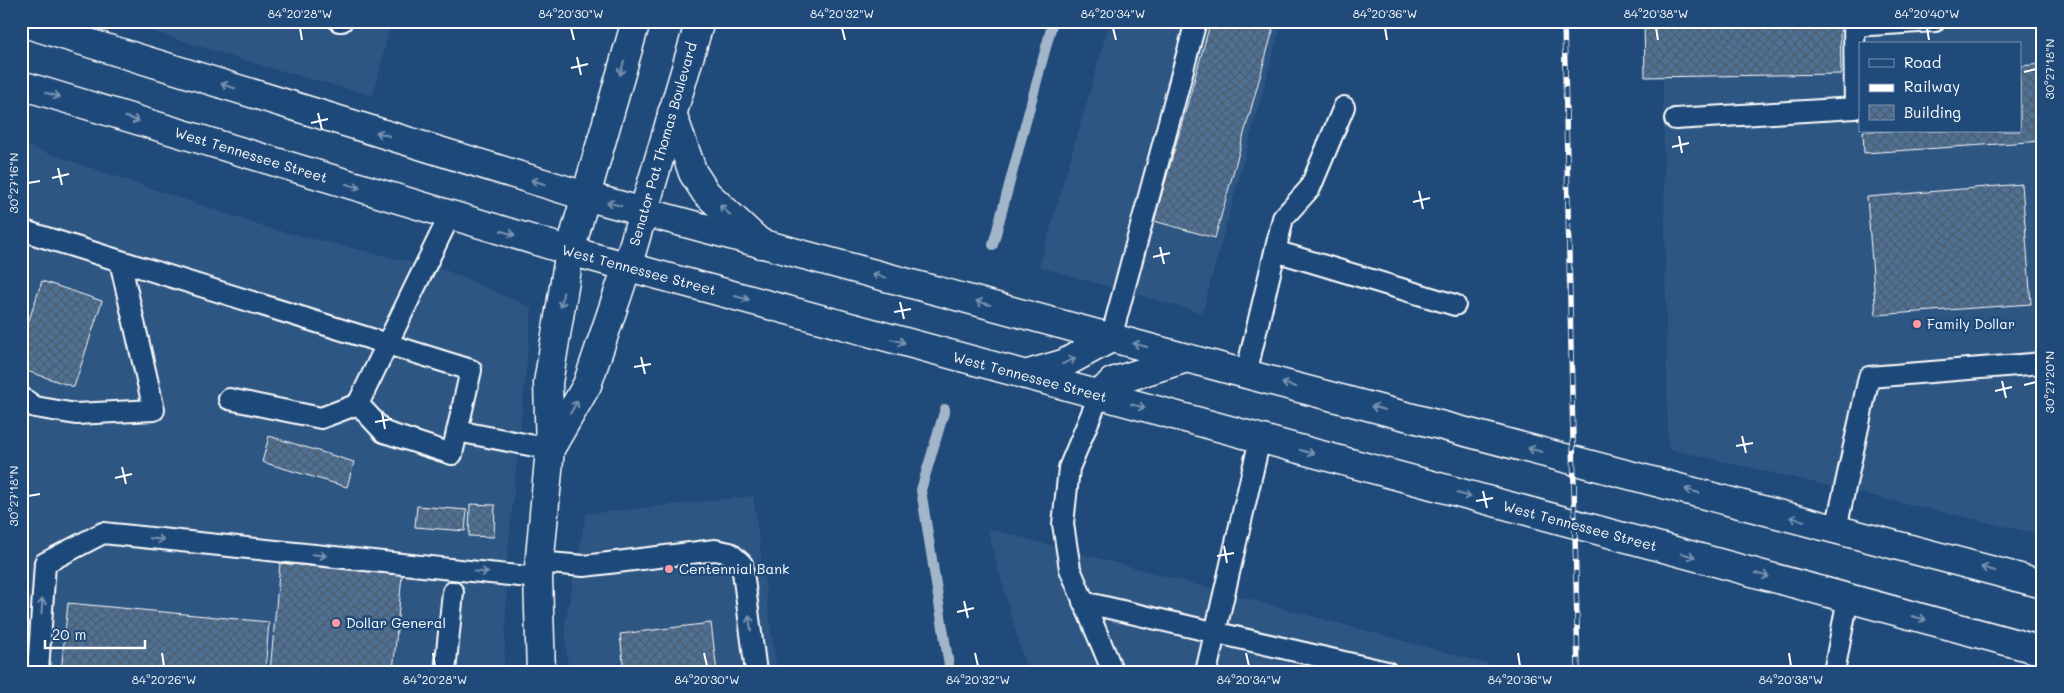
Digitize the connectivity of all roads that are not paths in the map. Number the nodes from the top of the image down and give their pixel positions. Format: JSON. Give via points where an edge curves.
{"nodes":[{"id":1,"x":636,"y":21,"type":"edge"},
{"id":2,"x":700,"y":21,"type":"edge"},
{"id":3,"x":1196,"y":21,"type":"edge"},
{"id":4,"x":1936,"y":21,"type":"edge"},
{"id":5,"x":21,"y":22,"type":"edge"},
{"id":6,"x":1854,"y":23,"type":"edge"},
{"id":7,"x":21,"y":85,"type":"edge"},
{"id":8,"x":1344,"y":107,"type":"dead end"},
{"id":9,"x":672,"y":112,"type":"junction"},
{"id":10,"x":1675,"y":119,"type":"dead end"},
{"id":11,"x":585,"y":196,"type":"junction"},
{"id":12,"x":642,"y":212,"type":"junction"},
{"id":13,"x":450,"y":215,"type":"junction"},
{"id":14,"x":21,"y":230,"type":"edge"},
{"id":15,"x":761,"y":244,"type":"junction"},
{"id":16,"x":570,"y":251,"type":"junction"},
{"id":17,"x":1275,"y":251,"type":"junction"},
{"id":18,"x":120,"y":261,"type":"junction"},
{"id":19,"x":627,"y":267,"type":"junction"},
{"id":20,"x":1456,"y":305,"type":"dead end"},
{"id":21,"x":1110,"y":338,"type":"junction"},
{"id":22,"x":387,"y":344,"type":"junction"},
{"id":23,"x":1187,"y":358,"type":"junction"},
{"id":24,"x":2043,"y":363,"type":"edge"},
{"id":25,"x":1246,"y":374,"type":"junction"},
{"id":26,"x":1023,"y":375,"type":"junction"},
{"id":27,"x":1100,"y":396,"type":"junction"},
{"id":28,"x":21,"y":397,"type":"edge"},
{"id":29,"x":229,"y":399,"type":"dead end"},
{"id":30,"x":358,"y":404,"type":"junction"},
{"id":31,"x":457,"y":431,"type":"junction"},
{"id":32,"x":1260,"y":439,"type":"junction"},
{"id":33,"x":550,"y":449,"type":"junction"},
{"id":34,"x":1836,"y":529,"type":"junction"},
{"id":35,"x":538,"y":570,"type":"junction"},
{"id":36,"x":2040,"y":582,"type":"edge"},
{"id":37,"x":453,"y":592,"type":"dead end"},
{"id":38,"x":1848,"y":598,"type":"junction"},
{"id":39,"x":1083,"y":602,"type":"junction"},
{"id":40,"x":1215,"y":632,"type":"junction"},
{"id":41,"x":2043,"y":652,"type":"edge"},
{"id":42,"x":38,"y":672,"type":"edge"},
{"id":43,"x":445,"y":672,"type":"edge"},
{"id":44,"x":541,"y":672,"type":"edge"},
{"id":45,"x":756,"y":672,"type":"edge"},
{"id":46,"x":1113,"y":672,"type":"edge"},
{"id":47,"x":1206,"y":672,"type":"edge"},
{"id":48,"x":1387,"y":672,"type":"edge"},
{"id":49,"x":1834,"y":672,"type":"edge"}],
"edges":[{"from":1,"to":11,"type":"main road","one_way":true},
{"from":2,"to":9,"type":"main road","name":"Senator Pat Thomas Boulevard"},
{"from":3,"to":21,"type":"lane"},
{"from":4,"to":6,"type":"lane"},
{"from":11,"to":5,"type":"main road","one_way":true},
{"from":6,"to":10,"type":"lane","via":[[1855,108]]},
{"from":7,"to":13,"type":"main road","name":"West Tennessee Street","one_way":true},
{"from":8,"to":17,"type":"lane","via":[[1310,188],[1283,218]]},
{"from":9,"to":12,"type":"main road","name":"Senator Pat Thomas Boulevard"},
{"from":15,"to":9,"type":"main road","one_way":true,"via":[[706,193],[693,173]]},
{"from":12,"to":11,"type":"main road","one_way":true},
{"from":11,"to":16,"type":"main road"},
{"from":12,"to":15,"type":"main road"},
{"from":12,"to":19,"type":"main road","name":"Senator Pat Thomas Boulevard"},
{"from":13,"to":16,"type":"main road","name":"West Tennessee Street","one_way":true},
{"from":13,"to":22,"type":"lane"},
{"from":14,"to":18,"type":"lane"},
{"from":21,"to":15,"type":"main road","one_way":true},
{"from":16,"to":19,"type":"main road","name":"West Tennessee Street"},
{"from":16,"to":33,"type":"main road","one_way":true,"via":[[548,383]]},
{"from":17,"to":20,"type":"lane"},
{"from":17,"to":25,"type":"lane"},
{"from":18,"to":22,"type":"lane"},
{"from":18,"to":28,"type":"lane","via":[[154,410],[76,414],[35,407]]},
{"from":19,"to":26,"type":"main road","name":"West Tennessee Street","one_way":true},
{"from":33,"to":19,"type":"main road","name":"Senator Pat Thomas Boulevard","one_way":true,"via":[[587,385]]},
{"from":23,"to":21,"type":"main road","one_way":true},
{"from":26,"to":21,"type":"main road","one_way":true,"via":[[1063,364]]},
{"from":22,"to":30,"type":"lane"},
{"from":22,"to":31,"type":"lane","via":[[471,370]]},
{"from":23,"to":25,"type":"main road"},
{"from":23,"to":27,"type":"main road","via":[[1112,382]]},
{"from":24,"to":34,"type":"lane","via":[[1869,377]]},
{"from":34,"to":25,"type":"main road","one_way":true},
{"from":26,"to":27,"type":"main road","name":"West Tennessee Street"},
{"from":27,"to":32,"type":"main road","name":"West Tennessee Street","one_way":true},
{"from":27,"to":39,"type":"lane","via":[[1069,468],[1063,524],[1070,569]]},
{"from":29,"to":30,"type":"lane","via":[[321,418]]},
{"from":30,"to":31,"type":"lane","via":[[384,432],[452,454]]},
{"from":31,"to":33,"type":"lane"},
{"from":32,"to":38,"type":"main road","name":"West Tennessee Street","one_way":true},
{"from":32,"to":40,"type":"lane"},
{"from":33,"to":35,"type":"main road"},
{"from":36,"to":34,"type":"main road","one_way":true},
{"from":42,"to":35,"type":"lane","one_way":true,"via":[[45,563],[103,533]]},
{"from":35,"to":44,"type":"main road"},
{"from":45,"to":35,"type":"lane","one_way":true,"via":[[742,564],[730,553],[715,550]]},
{"from":37,"to":43,"type":"lane"},
{"from":38,"to":41,"type":"main road","name":"West Tennessee Street","one_way":true},
{"from":38,"to":49,"type":"lane"},
{"from":39,"to":40,"type":"lane"},
{"from":39,"to":46,"type":"lane"},
{"from":40,"to":47,"type":"lane"},
{"from":40,"to":48,"type":"lane"}]}
